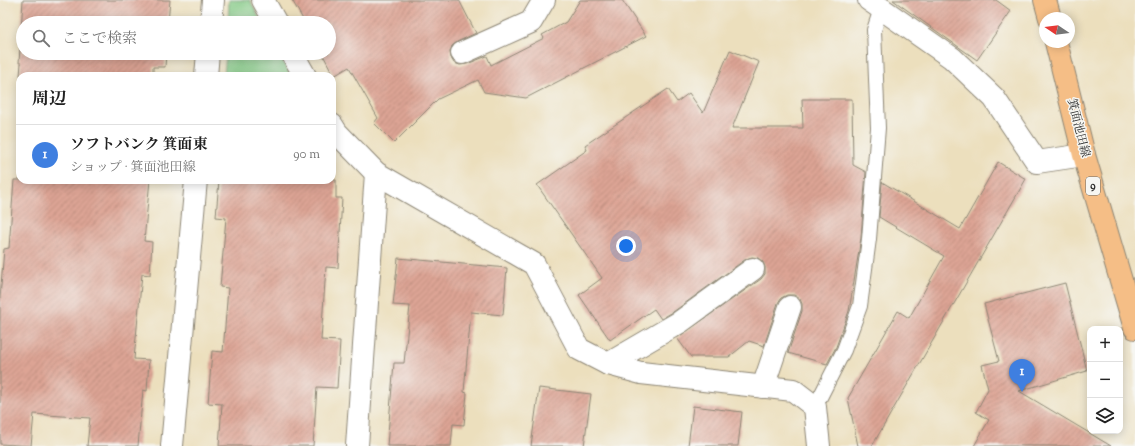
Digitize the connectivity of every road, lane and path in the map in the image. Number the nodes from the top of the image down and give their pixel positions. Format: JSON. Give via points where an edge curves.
{"nodes":[{"id":1,"x":213,"y":0,"type":"edge"},
{"id":2,"x":263,"y":0,"type":"edge"},
{"id":3,"x":544,"y":0,"type":"edge"},
{"id":4,"x":1045,"y":0,"type":"edge"},
{"id":5,"x":875,"y":5,"type":"edge"},
{"id":6,"x":1048,"y":12,"type":"edge"},
{"id":7,"x":212,"y":16,"type":"edge"},
{"id":8,"x":272,"y":16,"type":"edge"},
{"id":9,"x":1057,"y":48,"type":"edge"},
{"id":10,"x":462,"y":53,"type":"dead end"},
{"id":11,"x":207,"y":60,"type":"edge"},
{"id":12,"x":296,"y":60,"type":"edge"},
{"id":13,"x":206,"y":72,"type":"edge"},
{"id":14,"x":303,"y":72,"type":"edge"},
{"id":15,"x":336,"y":132,"type":"edge"},
{"id":16,"x":1084,"y":155,"type":"junction"},
{"id":17,"x":376,"y":174,"type":"junction"},
{"id":18,"x":196,"y":184,"type":"edge"},
{"id":19,"x":753,"y":269,"type":"dead end"},
{"id":20,"x":790,"y":307,"type":"dead end"},
{"id":21,"x":1135,"y":328,"type":"edge"},
{"id":22,"x":608,"y":364,"type":"junction"},
{"id":23,"x":763,"y":387,"type":"junction"},
{"id":24,"x":816,"y":407,"type":"junction"},
{"id":25,"x":172,"y":446,"type":"edge"},
{"id":26,"x":357,"y":446,"type":"edge"},
{"id":27,"x":819,"y":446,"type":"edge"}],
"edges":[{"from":1,"to":7,"type":"street"},
{"from":2,"to":8,"type":"street"},
{"from":3,"to":10,"type":"street","via":[[531,22]]},
{"from":4,"to":6,"type":"main road"},
{"from":5,"to":16,"type":"street","via":[[952,58],[994,98],[1037,162]]},
{"from":5,"to":24,"type":"lane","via":[[878,128],[869,239],[860,306],[844,350]]},
{"from":9,"to":16,"type":"main road","name":"箕面池田線","number":"9"},
{"from":11,"to":13,"type":"street"},
{"from":12,"to":14,"type":"street"},
{"from":15,"to":17,"type":"street"},
{"from":16,"to":21,"type":"main road","name":"箕面池田線","number":"9"},
{"from":17,"to":22,"type":"street","via":[[534,264],[579,349]]},
{"from":17,"to":26,"type":"street"},
{"from":18,"to":25,"type":"street"},
{"from":19,"to":22,"type":"street","via":[[680,322]]},
{"from":20,"to":23,"type":"street"},
{"from":22,"to":23,"type":"street","via":[[641,373]]},
{"from":23,"to":24,"type":"street","via":[[793,390]]},
{"from":24,"to":27,"type":"street"}]}
